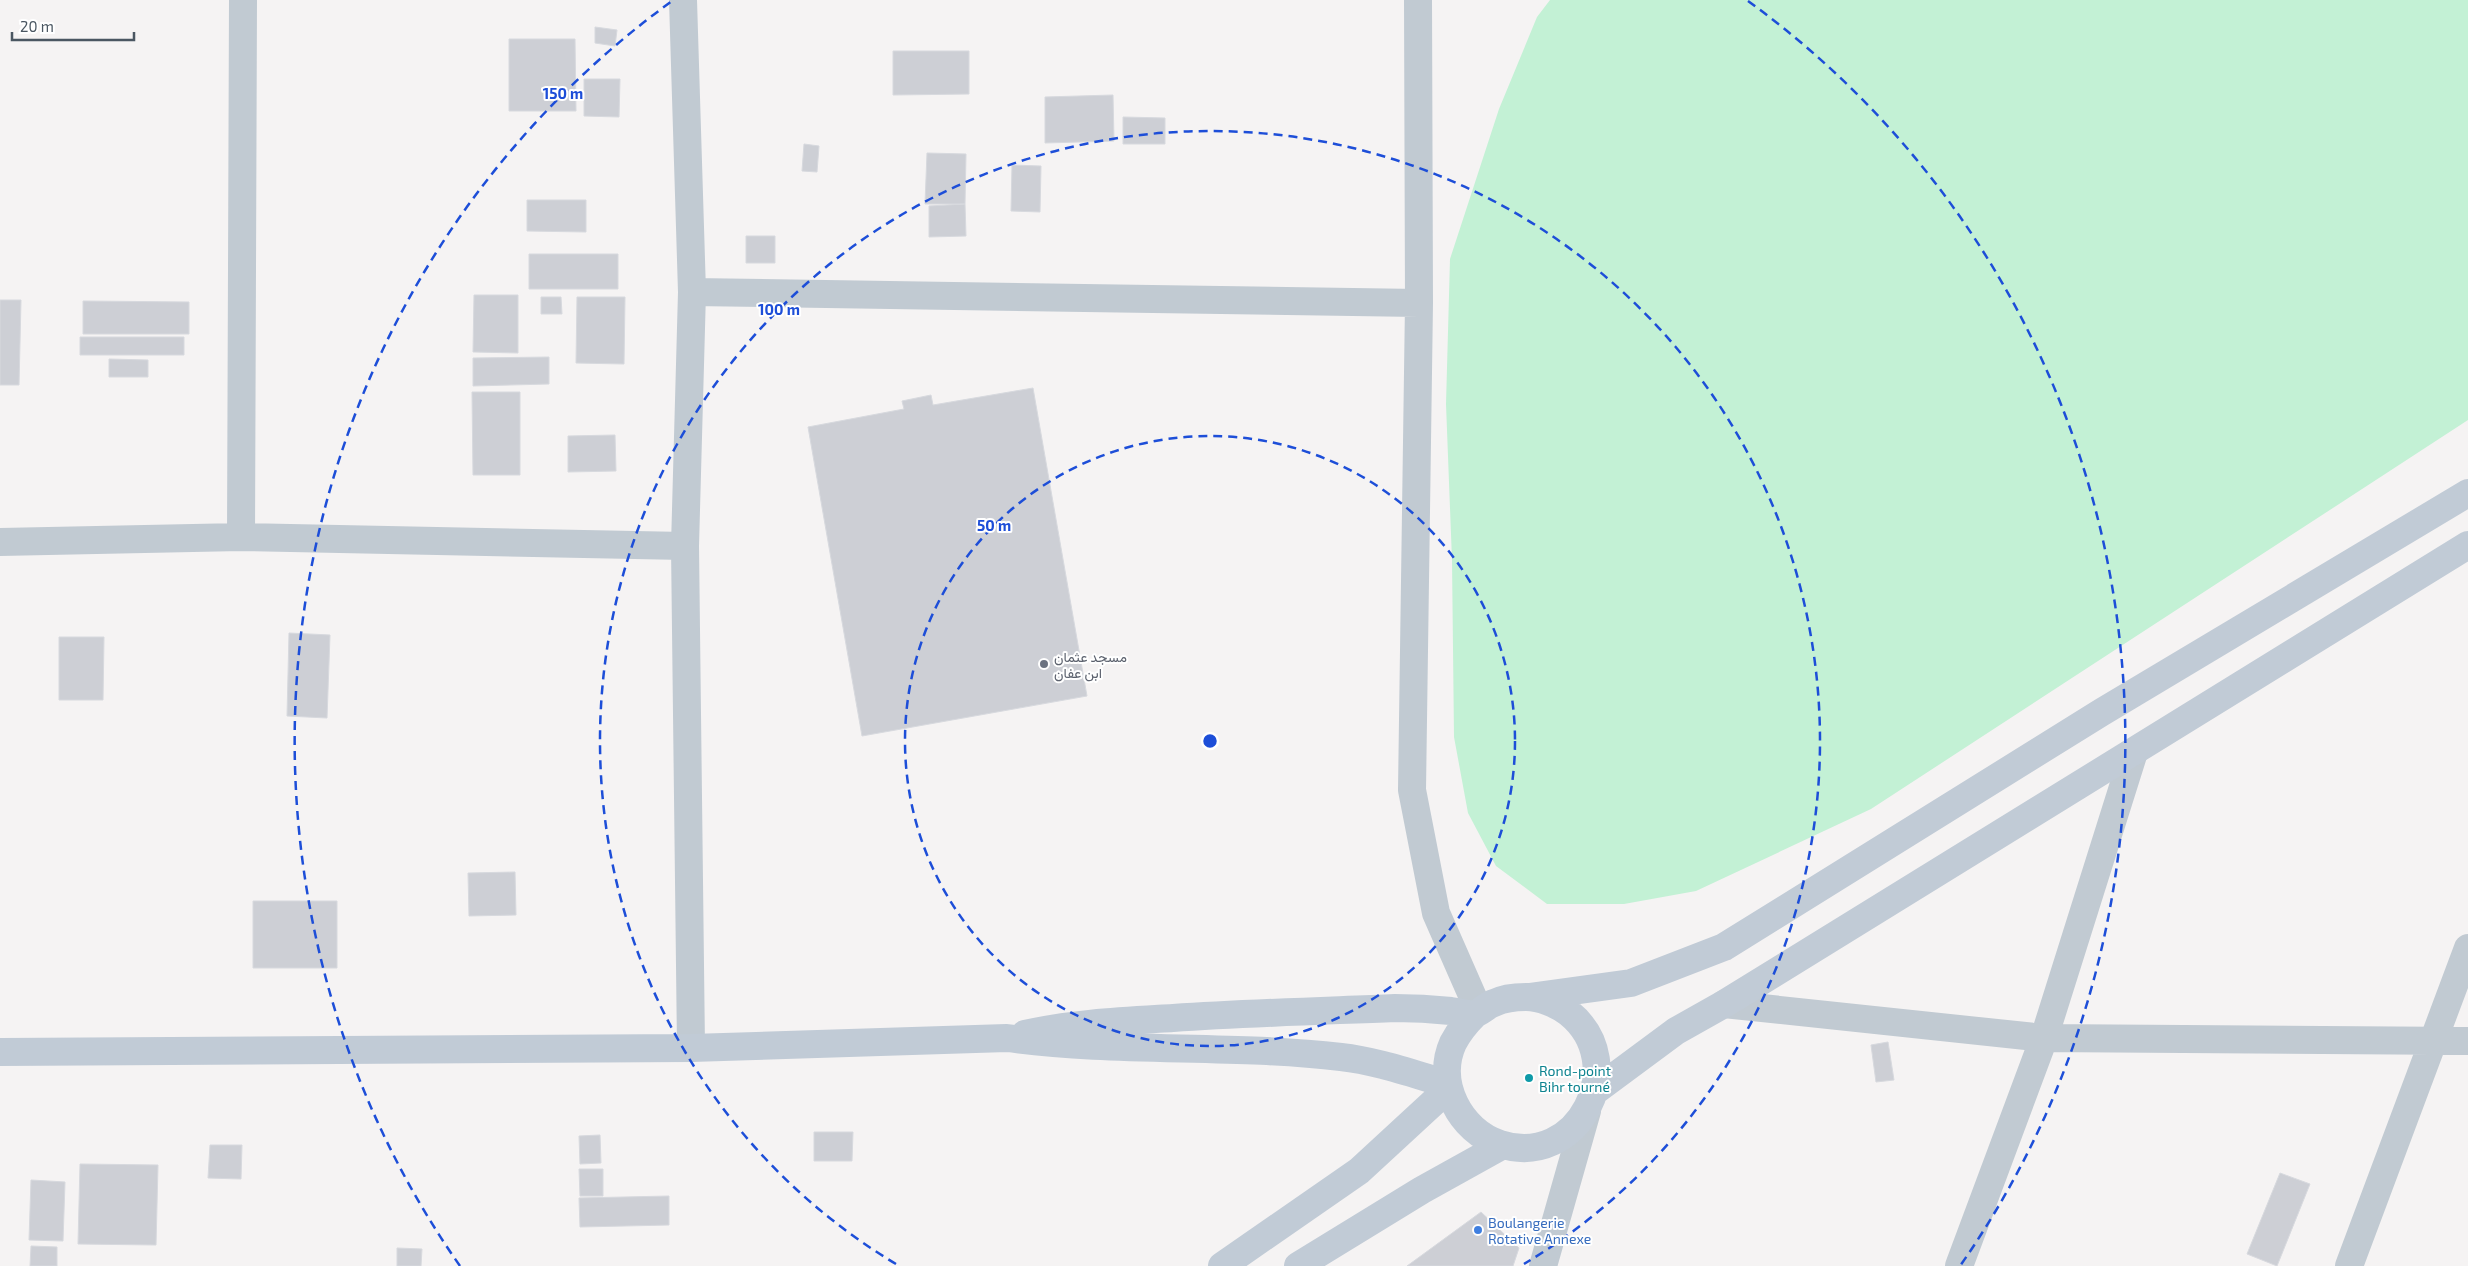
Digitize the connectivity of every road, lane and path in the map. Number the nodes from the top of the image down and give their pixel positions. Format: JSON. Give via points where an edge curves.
{"nodes":[{"id":1,"x":243,"y":0,"type":"edge"},
{"id":2,"x":683,"y":0,"type":"edge"},
{"id":3,"x":1418,"y":0,"type":"edge"},
{"id":4,"x":692,"y":292,"type":"junction"},
{"id":5,"x":1419,"y":303,"type":"junction"},
{"id":6,"x":2468,"y":493,"type":"edge"},
{"id":7,"x":241,"y":537,"type":"junction"},
{"id":8,"x":0,"y":542,"type":"edge"},
{"id":9,"x":2468,"y":545,"type":"edge"},
{"id":10,"x":685,"y":546,"type":"junction"},
{"id":11,"x":2134,"y":752,"type":"junction"},
{"id":12,"x":2468,"y":948,"type":"edge"},
{"id":13,"x":1529,"y":997,"type":"junction"},
{"id":14,"x":1724,"y":1004,"type":"junction"},
{"id":15,"x":1477,"y":1012,"type":"junction"},
{"id":16,"x":1007,"y":1038,"type":"junction"},
{"id":17,"x":2044,"y":1038,"type":"junction"},
{"id":18,"x":2433,"y":1041,"type":"junction"},
{"id":19,"x":2468,"y":1041,"type":"edge"},
{"id":20,"x":691,"y":1048,"type":"junction"},
{"id":21,"x":0,"y":1052,"type":"edge"},
{"id":22,"x":1449,"y":1086,"type":"junction"},
{"id":23,"x":1591,"y":1101,"type":"junction"},
{"id":24,"x":1503,"y":1145,"type":"junction"},
{"id":25,"x":1222,"y":1266,"type":"edge"},
{"id":26,"x":1298,"y":1266,"type":"edge"},
{"id":27,"x":1543,"y":1266,"type":"edge"},
{"id":28,"x":1959,"y":1266,"type":"edge"},
{"id":29,"x":2349,"y":1266,"type":"edge"}],
"edges":[{"from":1,"to":7,"type":"street"},
{"from":2,"to":4,"type":"street"},
{"from":3,"to":5,"type":"street"},
{"from":4,"to":5,"type":"street"},
{"from":4,"to":10,"type":"street"},
{"from":5,"to":15,"type":"street","via":[[1412,790],[1436,913]]},
{"from":6,"to":13,"type":"main road","via":[[2102,712],[1724,947],[1630,983]]},
{"from":7,"to":8,"type":"street"},
{"from":7,"to":10,"type":"street"},
{"from":9,"to":11,"type":"main road"},
{"from":10,"to":20,"type":"street"},
{"from":11,"to":14,"type":"main road"},
{"from":11,"to":17,"type":"street"},
{"from":12,"to":18,"type":"street"},
{"from":13,"to":15,"type":"main road","via":[[1494,1002]]},
{"from":13,"to":23,"type":"main road","via":[[1550,1002],[1583,1028],[1593,1048],[1597,1069]]},
{"from":14,"to":17,"type":"street"},
{"from":14,"to":23,"type":"main road","via":[[1676,1031]]},
{"from":15,"to":16,"type":"main road","via":[[1408,1008],[1272,1012],[1064,1025]]},
{"from":15,"to":22,"type":"main road","via":[[1452,1045],[1448,1064]]},
{"from":16,"to":20,"type":"main road"},
{"from":16,"to":22,"type":"main road","via":[[1055,1044],[1342,1057]]},
{"from":17,"to":18,"type":"street"},
{"from":17,"to":28,"type":"street"},
{"from":18,"to":19,"type":"street"},
{"from":18,"to":29,"type":"street"},
{"from":20,"to":21,"type":"main road"},
{"from":22,"to":24,"type":"main road","via":[[1462,1118],[1487,1139]]},
{"from":22,"to":25,"type":"main road","via":[[1359,1171]]},
{"from":23,"to":24,"type":"main road","via":[[1572,1129],[1551,1143],[1527,1148]]},
{"from":23,"to":27,"type":"street"},
{"from":24,"to":26,"type":"main road"}]}
